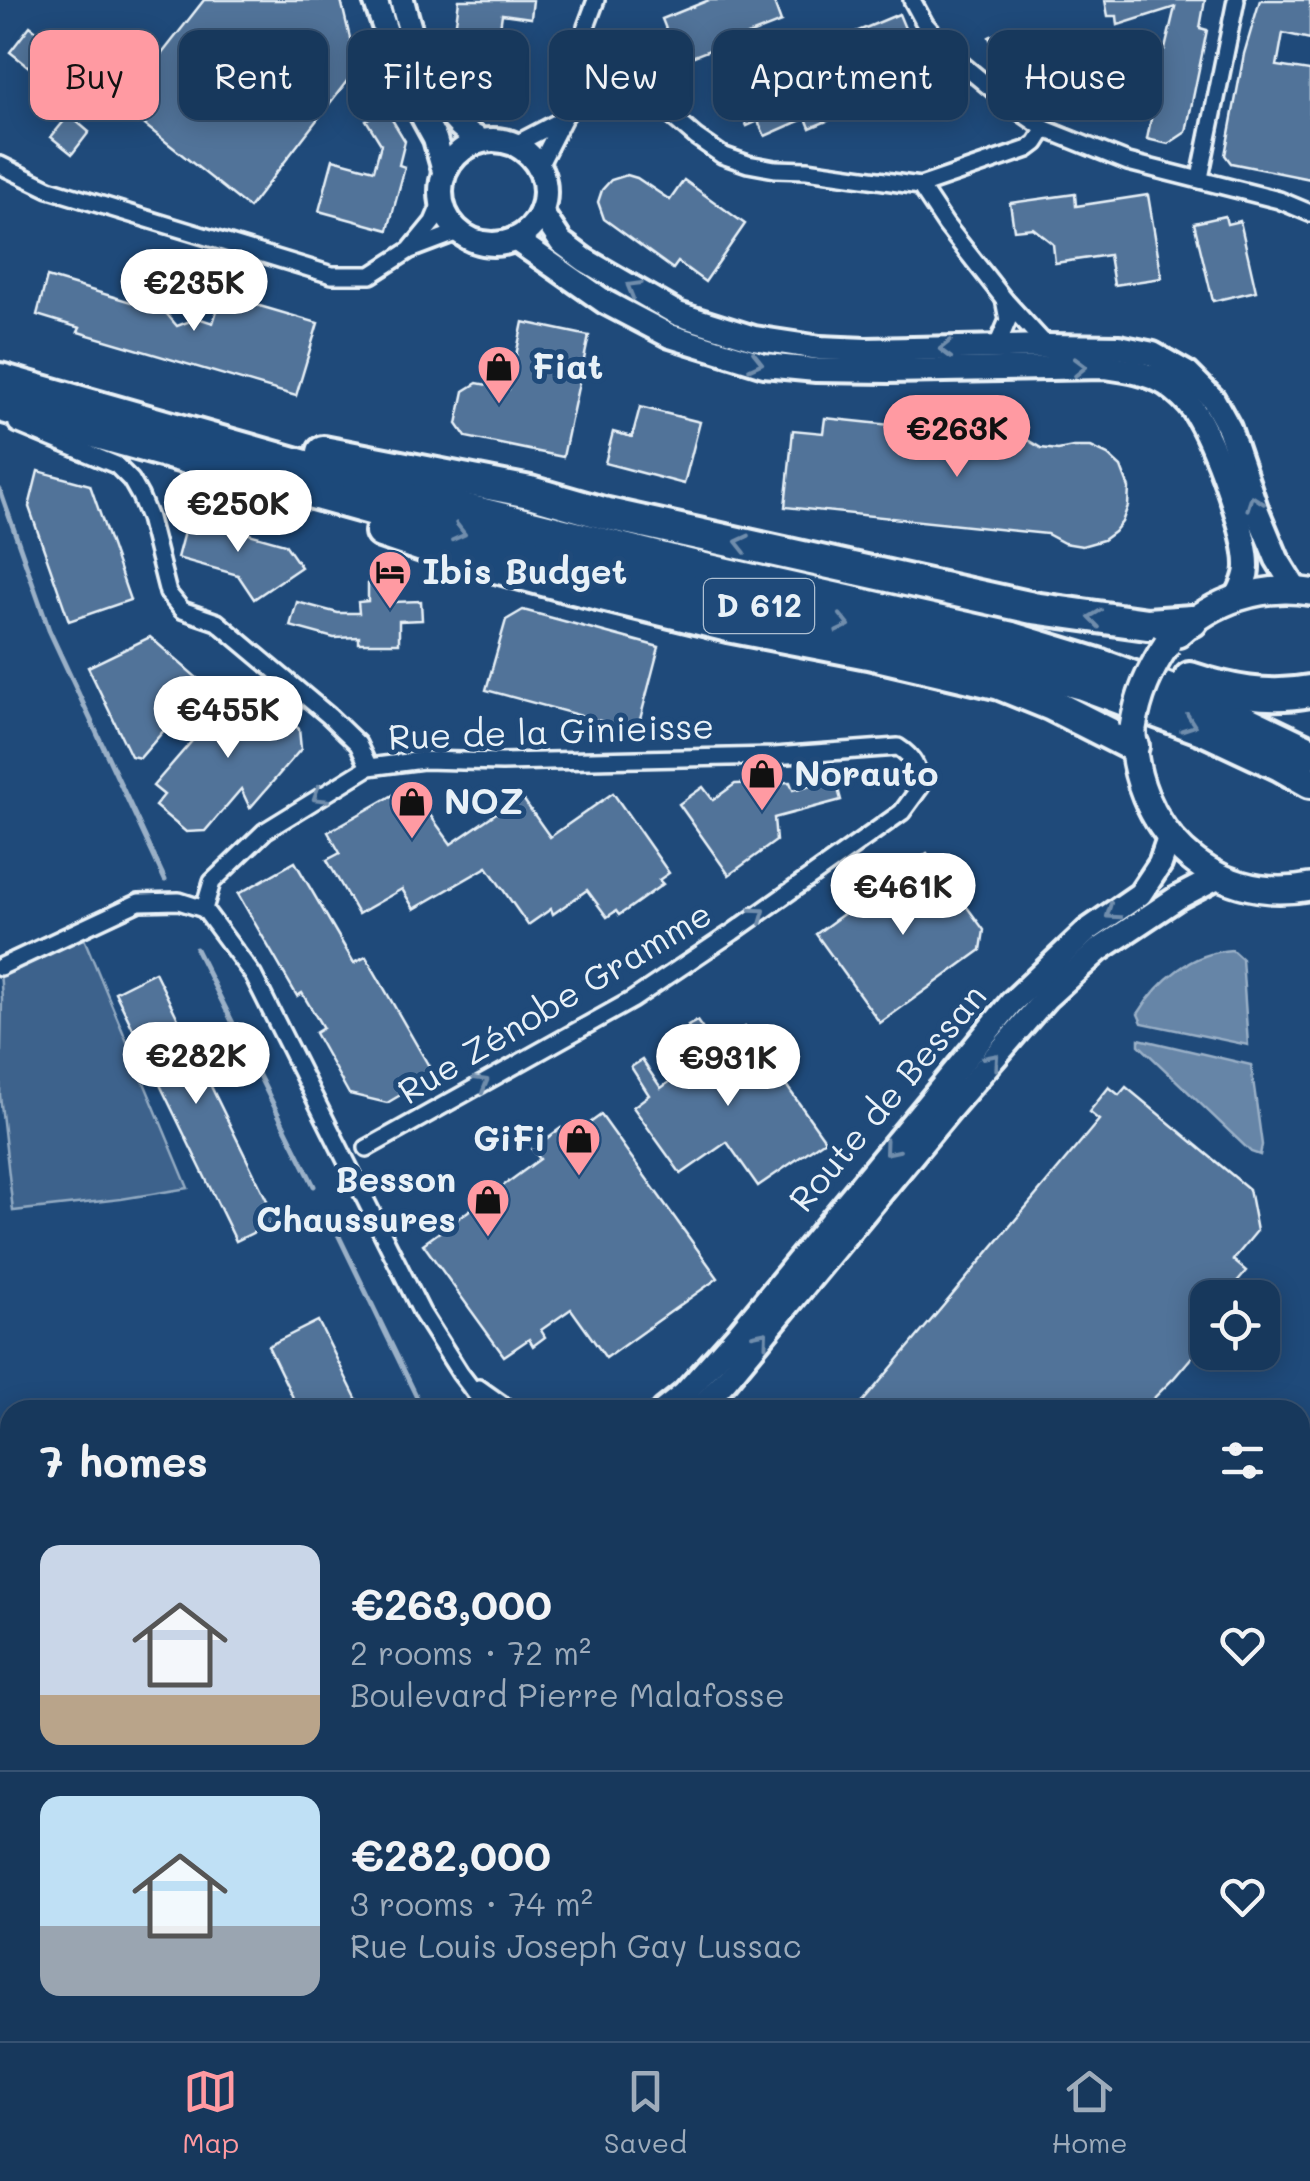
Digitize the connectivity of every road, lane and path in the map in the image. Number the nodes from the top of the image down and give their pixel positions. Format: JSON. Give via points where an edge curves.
{"nodes":[{"id":1,"x":376,"y":0,"type":"edge"},
{"id":2,"x":402,"y":0,"type":"edge"},
{"id":3,"x":596,"y":0,"type":"edge"},
{"id":4,"x":912,"y":0,"type":"edge"},
{"id":5,"x":1236,"y":0,"type":"edge"},
{"id":6,"x":586,"y":30,"type":"edge"},
{"id":7,"x":559,"y":120,"type":"edge"},
{"id":8,"x":562,"y":120,"type":"edge"},
{"id":9,"x":676,"y":120,"type":"edge"},
{"id":10,"x":1045,"y":128,"type":"junction"},
{"id":11,"x":480,"y":140,"type":"junction"},
{"id":12,"x":514,"y":145,"type":"junction"},
{"id":13,"x":0,"y":165,"type":"edge"},
{"id":14,"x":539,"y":166,"type":"junction"},
{"id":15,"x":444,"y":171,"type":"junction"},
{"id":16,"x":1200,"y":178,"type":"junction"},
{"id":17,"x":920,"y":186,"type":"junction"},
{"id":18,"x":441,"y":203,"type":"junction"},
{"id":19,"x":542,"y":212,"type":"junction"},
{"id":20,"x":1310,"y":213,"type":"edge"},
{"id":21,"x":458,"y":232,"type":"junction"},
{"id":22,"x":516,"y":239,"type":"junction"},
{"id":23,"x":410,"y":250,"type":"junction"},
{"id":24,"x":1004,"y":300,"type":"junction"},
{"id":25,"x":1047,"y":346,"type":"junction"},
{"id":26,"x":996,"y":348,"type":"junction"},
{"id":27,"x":0,"y":379,"type":"edge"},
{"id":28,"x":93,"y":404,"type":"junction"},
{"id":29,"x":0,"y":406,"type":"edge"},
{"id":30,"x":0,"y":416,"type":"edge"},
{"id":31,"x":197,"y":460,"type":"junction"},
{"id":32,"x":710,"y":570,"type":"junction"},
{"id":33,"x":1303,"y":591,"type":"edge"},
{"id":34,"x":1237,"y":597,"type":"junction"},
{"id":35,"x":1192,"y":621,"type":"junction"},
{"id":36,"x":1310,"y":692,"type":"edge"},
{"id":37,"x":1133,"y":737,"type":"junction"},
{"id":38,"x":898,"y":747,"type":"joint"},
{"id":39,"x":1310,"y":752,"type":"edge"},
{"id":40,"x":369,"y":767,"type":"junction"},
{"id":41,"x":1310,"y":782,"type":"edge"},
{"id":42,"x":1170,"y":838,"type":"junction"},
{"id":43,"x":1219,"y":876,"type":"junction"},
{"id":44,"x":1310,"y":888,"type":"edge"},
{"id":45,"x":204,"y":909,"type":"junction"},
{"id":46,"x":0,"y":967,"type":"edge"},
{"id":47,"x":285,"y":1039,"type":"junction"},
{"id":48,"x":367,"y":1148,"type":"junction"},
{"id":49,"x":358,"y":1187,"type":"junction"},
{"id":50,"x":460,"y":1373,"type":"junction"},
{"id":51,"x":480,"y":1400,"type":"edge"},
{"id":52,"x":496,"y":1400,"type":"edge"},
{"id":53,"x":676,"y":1400,"type":"edge"},
{"id":54,"x":707,"y":1400,"type":"edge"}],
"edges":[{"from":1,"to":15,"type":"street"},
{"from":2,"to":11,"type":"street","via":[[446,112]]},
{"from":3,"to":6,"type":"street"},
{"from":4,"to":10,"type":"street","via":[[958,61]]},
{"from":5,"to":16,"type":"street"},
{"from":7,"to":12,"type":"street"},
{"from":8,"to":14,"type":"street"},
{"from":9,"to":17,"type":"street","via":[[722,154],[748,164]]},
{"from":10,"to":16,"type":"street","via":[[1128,162]]},
{"from":10,"to":17,"type":"street","via":[[1028,148]]},
{"from":11,"to":12,"type":"street"},
{"from":11,"to":15,"type":"street"},
{"from":12,"to":14,"type":"street"},
{"from":13,"to":23,"type":"street","via":[[49,190],[332,275],[371,275]]},
{"from":14,"to":19,"type":"street"},
{"from":15,"to":18,"type":"street"},
{"from":16,"to":20,"type":"street"},
{"from":17,"to":24,"type":"street"},
{"from":18,"to":21,"type":"street"},
{"from":18,"to":23,"type":"street"},
{"from":19,"to":22,"type":"street"},
{"from":26,"to":19,"type":"street","one_way":true,"via":[[820,348],[754,338],[678,314],[585,260],[561,242]]},
{"from":21,"to":22,"type":"street","via":[[489,244]]},
{"from":21,"to":23,"type":"street"},
{"from":22,"to":34,"type":"street","one_way":true,"via":[[605,302],[670,336],[764,365],[889,371],[1106,366],[1166,384],[1192,407],[1210,438],[1233,506],[1248,562]]},
{"from":24,"to":25,"type":"street"},
{"from":24,"to":26,"type":"street","via":[[1008,320]]},
{"from":25,"to":26,"type":"street"},
{"from":33,"to":25,"type":"street","one_way":true,"via":[[1277,559],[1229,428],[1188,374],[1153,354],[1119,347]]},
{"from":27,"to":28,"type":"highway","number":"D 612"},
{"from":28,"to":32,"type":"highway","number":"D 612","via":[[408,495]]},
{"from":35,"to":28,"type":"highway","number":"D 612","one_way":true,"via":[[1147,624],[1033,608],[530,492]]},
{"from":29,"to":31,"type":"highway","number":"D 612"},
{"from":30,"to":40,"type":"street","via":[[116,465],[140,496],[168,593],[182,610],[217,622],[330,716],[358,744]]},
{"from":31,"to":37,"type":"highway","number":"D 612","via":[[437,551],[728,626],[1000,684]]},
{"from":31,"to":41,"type":"highway","number":"D 612","one_way":true,"via":[[568,564],[918,640],[1082,684],[1205,730]]},
{"from":32,"to":36,"type":"highway","via":[[1010,623],[1253,694]]},
{"from":32,"to":39,"type":"highway","number":"D 612","via":[[1012,638],[1214,706]]},
{"from":33,"to":34,"type":"main road"},
{"from":34,"to":35,"type":"main road"},
{"from":35,"to":37,"type":"main road","bridge":true,"via":[[1167,644],[1144,684]]},
{"from":37,"to":42,"type":"main road","via":[[1144,795]]},
{"from":38,"to":40,"type":"street","name":"Rue de la Ginieisse"},
{"from":48,"to":38,"type":"street","name":"Rue Zénobe Gramme","one_way":true,"via":[[632,1000],[902,812],[921,786],[914,760]]},
{"from":40,"to":45,"type":"street","name":"Rue de la Ginieisse","one_way":true,"via":[[265,830],[212,882]]},
{"from":42,"to":43,"type":"main road"},
{"from":42,"to":53,"type":"street","name":"Route de Bessan","one_way":true,"via":[[1140,894],[1088,930],[1011,1003]]},
{"from":43,"to":44,"type":"main road","via":[[1260,888]]},
{"from":54,"to":43,"type":"street","name":"Route de Bessan","one_way":true,"via":[[1046,998],[1099,950]]},
{"from":45,"to":46,"type":"street","via":[[139,902]]},
{"from":45,"to":47,"type":"street","via":[[252,975]]},
{"from":47,"to":48,"type":"street","via":[[338,1132]]},
{"from":47,"to":49,"type":"street"},
{"from":48,"to":49,"type":"street"},
{"from":49,"to":50,"type":"street"},
{"from":50,"to":51,"type":"street"},
{"from":50,"to":52,"type":"street"}]}
